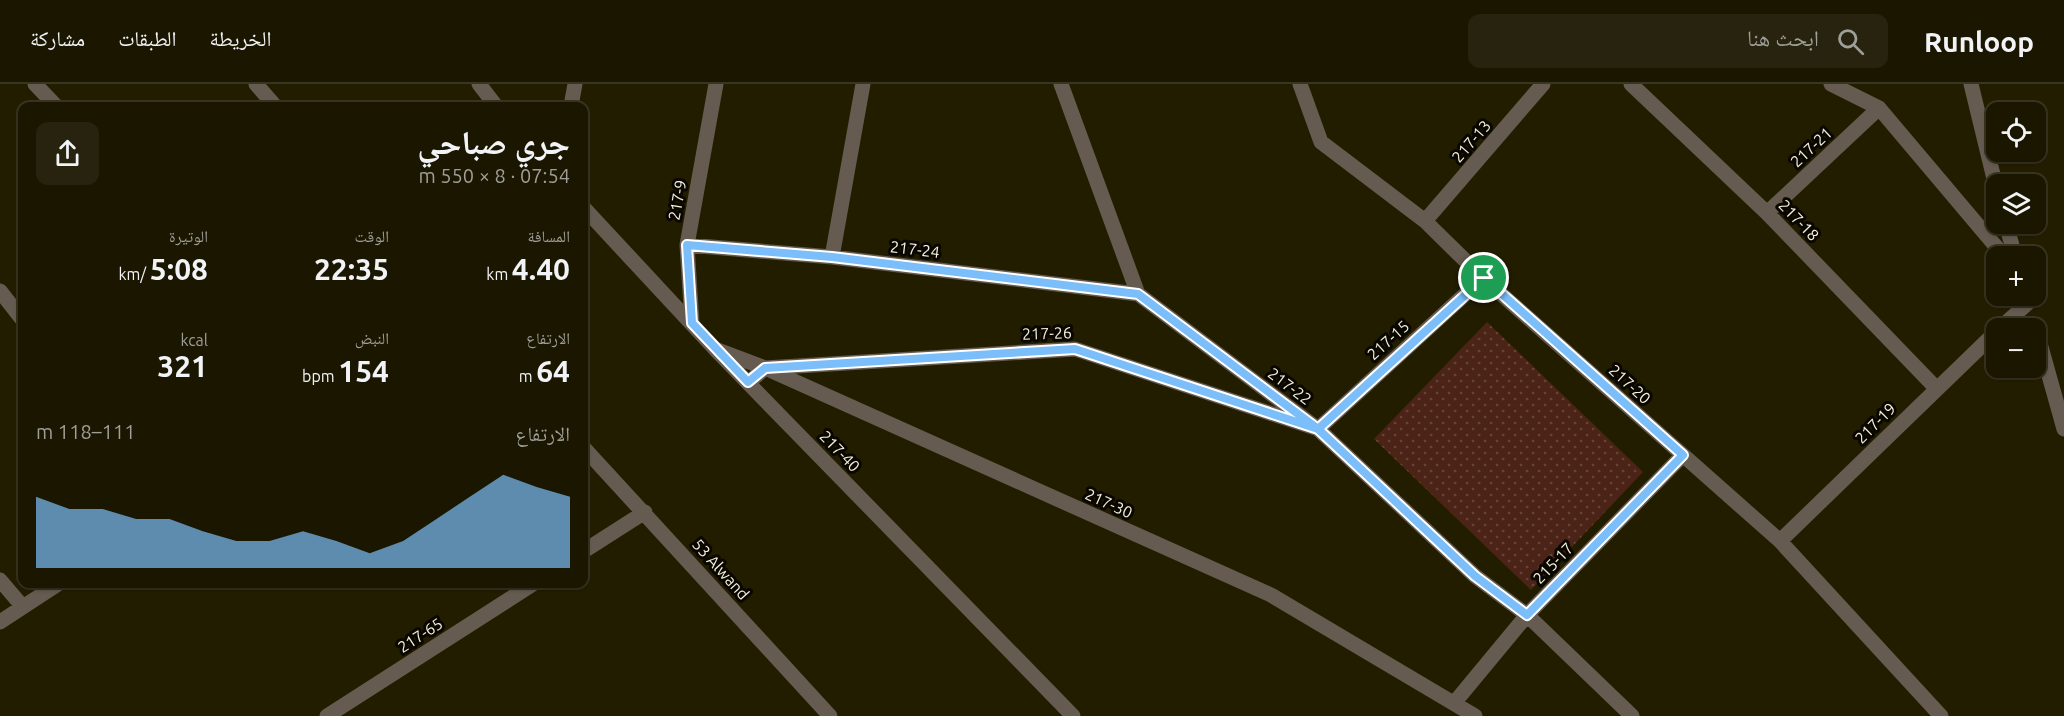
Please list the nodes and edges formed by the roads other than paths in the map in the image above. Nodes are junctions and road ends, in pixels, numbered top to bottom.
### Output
1 (35, 84) edge
2 (256, 84) edge
3 (478, 84) edge
4 (575, 84) edge
5 (716, 84) edge
6 (862, 84) edge
7 (1061, 84) edge
8 (1300, 84) edge
9 (1543, 84) edge
10 (1631, 84) edge
11 (1832, 84) edge
12 (1971, 84) edge
13 (52, 102) edge
14 (272, 102) edge
15 (493, 102) edge
16 (572, 102) edge
17 (1879, 108) junction
18 (1993, 174) edge
19 (588, 212) edge
20 (1767, 213) junction
21 (1425, 221) junction
22 (687, 245) junction
23 (1996, 246) edge
24 (832, 257) junction
25 (1484, 278) junction
26 (0, 291) edge
27 (1138, 294) junction
28 (2020, 306) edge
29 (18, 314) edge
30 (2009, 318) edge
31 (692, 323) junction
32 (1986, 341) edge
33 (715, 349) junction
34 (2046, 367) edge
35 (765, 368) junction
36 (748, 382) junction
37 (1936, 388) junction
38 (1318, 429) junction
39 (2064, 429) edge
40 (588, 452) edge
41 (1683, 455) junction
42 (645, 512) junction
43 (1780, 541) junction
44 (588, 548) edge
45 (0, 580) edge
46 (51, 588) edge
47 (527, 588) edge
48 (23, 607) junction
49 (1527, 615) junction
50 (0, 622) edge
51 (1455, 702) junction
52 (1472, 715) edge
53 (327, 716) edge
54 (830, 716) edge
55 (1073, 716) edge
56 (1632, 716) edge
57 (1941, 716) edge

1 - 13 street
2 - 14 street
3 - 15 street
4 - 16 street
5 - 22 street, 217-9
6 - 24 street
7 - 27 street
8 - 21 street, 217-20
9 - 21 street, 217-13
10 - 20 street, 217-18
11 - 17 street
12 - 18 street
17 - 20 street, 217-21
17 - 23 street
19 - 31 street, 217-40
20 - 37 street, 217-18
21 - 25 street, 217-20
22 - 24 street, 217-24
22 - 31 street, 217-9
24 - 27 street, 217-24
25 - 38 street, 217-15
25 - 41 street, 217-20
26 - 29 street
27 - 38 street, 217-22
28 - 30 street
31 - 33 street, 217-40
32 - 37 street, 217-19
33 - 35 street, 217-30
33 - 36 street, 217-40
34 - 39 street
35 - 36 street
35 - 38 street, 217-26
35 - 51 street, 217-30
36 - 55 street, 217-40
37 - 43 street, 217-19
38 - 49 street, 217-22
40 - 42 street, 53 Alwand
41 - 43 street, 217-20
41 - 49 street, 215-17
42 - 44 street
42 - 54 street, 53 Alwand
43 - 57 street, 217-20
45 - 48 street
46 - 48 street
47 - 53 street, 217-65
48 - 50 street
49 - 51 street, 215-17
49 - 56 street, 217-22
51 - 52 street, 217-30

